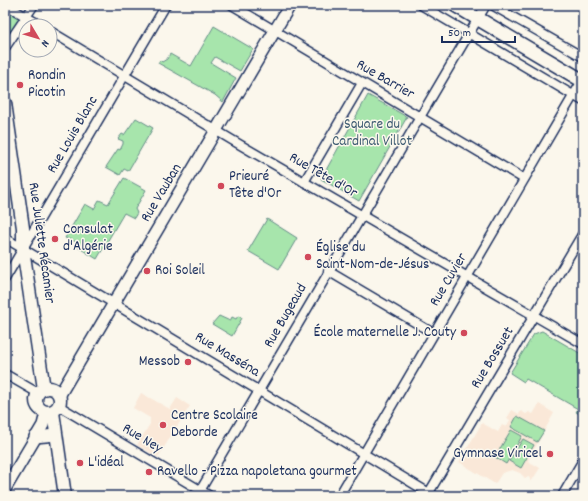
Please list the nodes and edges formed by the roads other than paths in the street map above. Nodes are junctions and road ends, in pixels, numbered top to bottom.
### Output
1 (6, 5) edge
2 (34, 5) edge
3 (166, 5) edge
4 (232, 5) edge
5 (290, 5) edge
6 (421, 5) edge
7 (455, 5) edge
8 (486, 5) edge
9 (492, 5) edge
10 (26, 17) junction
11 (478, 18) junction
12 (275, 31) junction
13 (469, 33) junction
14 (58, 36) edge
15 (5, 48) edge
16 (583, 57) edge
17 (124, 75) junction
18 (583, 80) edge
19 (362, 83) junction
20 (574, 95) junction
21 (583, 101) edge
22 (5, 103) edge
23 (420, 117) junction
24 (217, 131) junction
25 (524, 179) junction
26 (304, 182) junction
27 (362, 215) junction
28 (583, 233) edge
29 (5, 238) edge
30 (23, 248) junction
31 (328, 271) junction
32 (467, 277) junction
33 (5, 279) edge
34 (114, 305) junction
35 (534, 315) junction
36 (433, 333) junction
37 (583, 344) edge
38 (5, 374) edge
39 (41, 391) junction
40 (258, 391) junction
41 (54, 407) junction
42 (56, 435) junction
43 (36, 438) junction
44 (364, 453) junction
45 (583, 460) edge
46 (5, 489) edge
47 (199, 493) edge
48 (430, 495) edge
49 (65, 496) edge
50 (210, 496) edge
51 (339, 496) edge
52 (562, 496) edge

1 - 10 street
2 - 10 street
3 - 17 street, Rue Louis Blanc
4 - 12 street, Rue Barrier
5 - 12 street, Rue Vauban
6 - 13 street
7 - 11 main road
8 - 11 street, Rue Bugeaud
9 - 16 street
10 - 15 street
11 - 13 street, Rue Bugeaud
11 - 18 main road
12 - 19 street, Rue Barrier
12 - 24 street, Rue Vauban
13 - 20 street
13 - 23 street, Rue Bugeaud
14 - 17 street, Rue Tête d'Or
17 - 24 street, Rue Tête d'Or
17 - 30 street, Rue Louis Blanc
18 - 20 street, Rue Cuvier
19 - 23 street, Rue Barrier
19 - 26 street
20 - 21 street
20 - 25 street, Rue Cuvier
22 - 30 main road, Rue Juliette Récamier
23 - 25 street, Rue Barrier
23 - 27 street, Rue Bugeaud
24 - 26 street, Rue Tête d'Or
24 - 34 street, Rue Vauban
25 - 32 street, Rue Cuvier
26 - 27 street, Rue Tête d'Or
27 - 31 street, Rue Bugeaud
27 - 32 street, Rue Tête d'Or
28 - 35 street, Rue Bossuet
29 - 30 street, Rue Masséna
30 - 33 street, Rue Louis Blanc
30 - 34 street, Rue Masséna
30 - 39 main road, Rue Juliette Récamier
31 - 36 street
31 - 40 street, Rue Bugeaud
32 - 35 street, Rue Tête d'Or
32 - 36 street, Rue Cuvier
34 - 40 street, Rue Masséna
34 - 41 street, Rue Vauban
35 - 37 street, Rue Tête d'Or
35 - 48 street, Rue Bossuet
36 - 44 street, Rue Cuvier
38 - 39 street
39 - 41 main road
39 - 41 main road, Rue Juliette Récamier
40 - 44 street, Rue Masséna
40 - 47 street, Rue Bugeaud
41 - 42 main road
41 - 43 street, Rue Vauban
41 - 47 street, Rue Ney
42 - 43 street
42 - 49 main road
43 - 46 street, Rue Vauban
44 - 48 street, Rue Masséna
44 - 51 street, Rue Cuvier
45 - 52 street
47 - 50 street, Rue Ney

